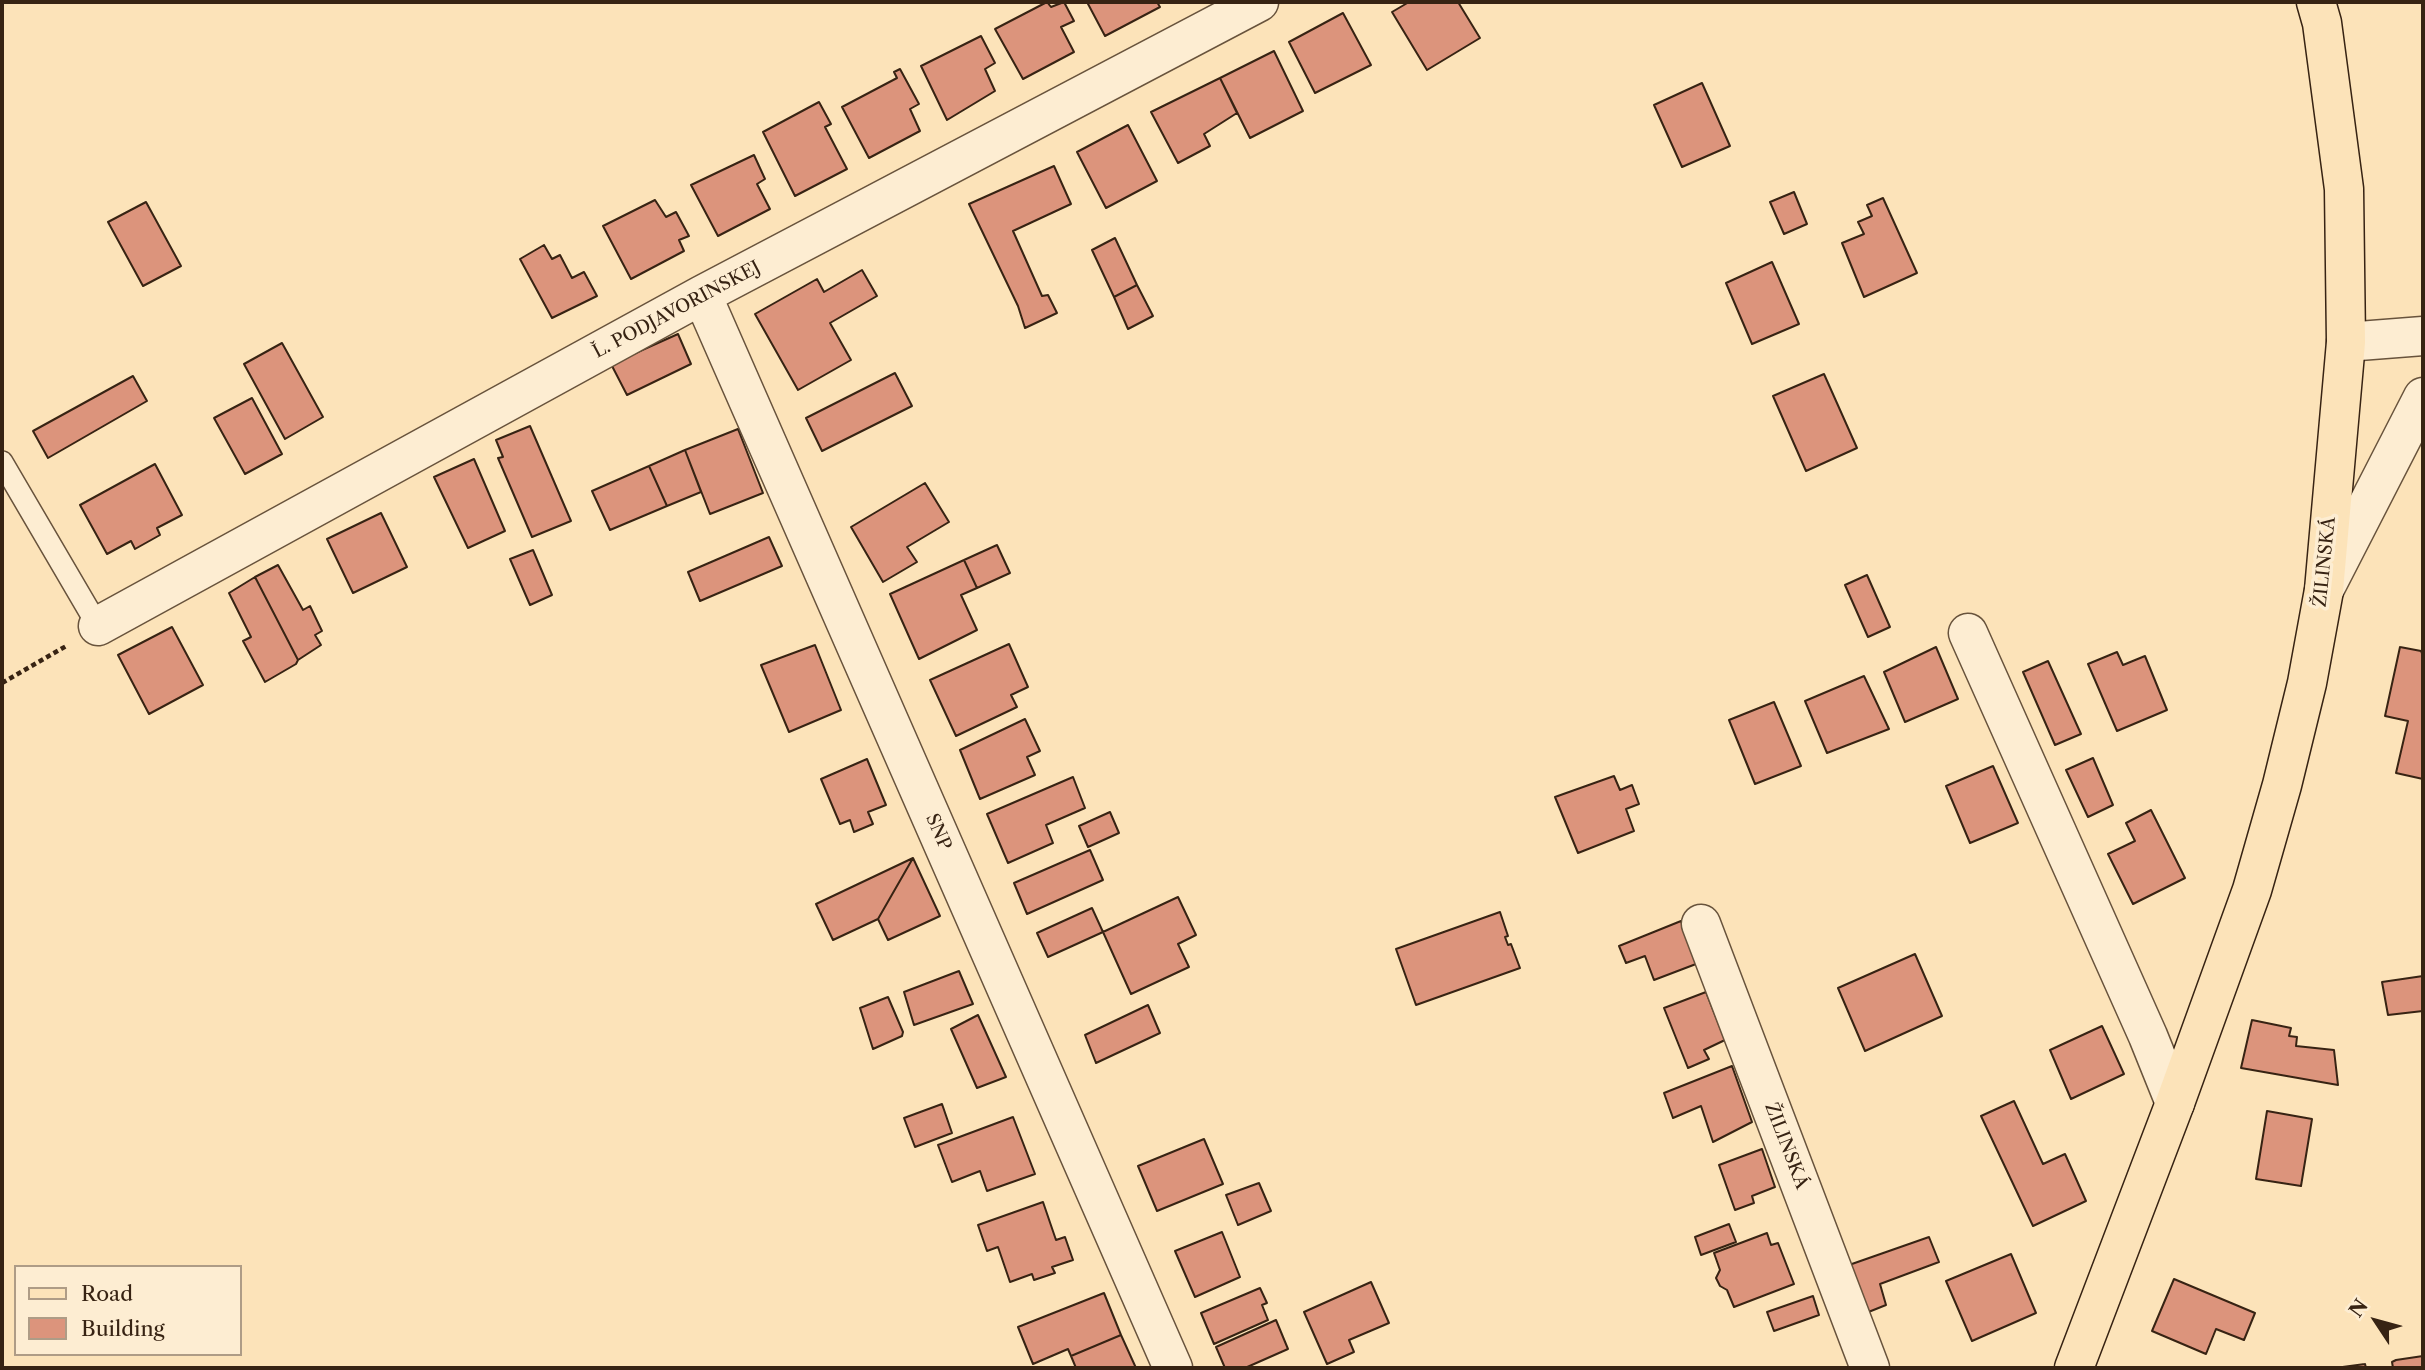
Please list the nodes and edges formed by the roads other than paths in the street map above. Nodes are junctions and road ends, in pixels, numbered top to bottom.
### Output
1 (1259, 2) edge
2 (2316, 2) edge
3 (702, 295) junction
4 (2423, 336) edge
5 (2346, 342) junction
6 (2423, 397) edge
7 (2, 462) edge
8 (2323, 590) junction
9 (98, 626) joint
10 (1968, 633) dead end
11 (1701, 924) dead end
12 (2175, 1103) junction
13 (1173, 1368) edge
14 (1870, 1368) edge
15 (2074, 1368) edge

1 - 3 street, Ľ. PODJAVORINSKEJ
2 - 5 main road, ŽILINSKÁ
3 - 9 street, Ľ. PODJAVORINSKEJ
3 - 13 street, SNP
4 - 5 street
5 - 8 main road, ŽILINSKÁ
6 - 8 street
7 - 9 lane
8 - 12 main road, ŽILINSKÁ
10 - 12 street
11 - 14 street, ŽILINSKÁ
12 - 15 main road, ŽILINSKÁ

